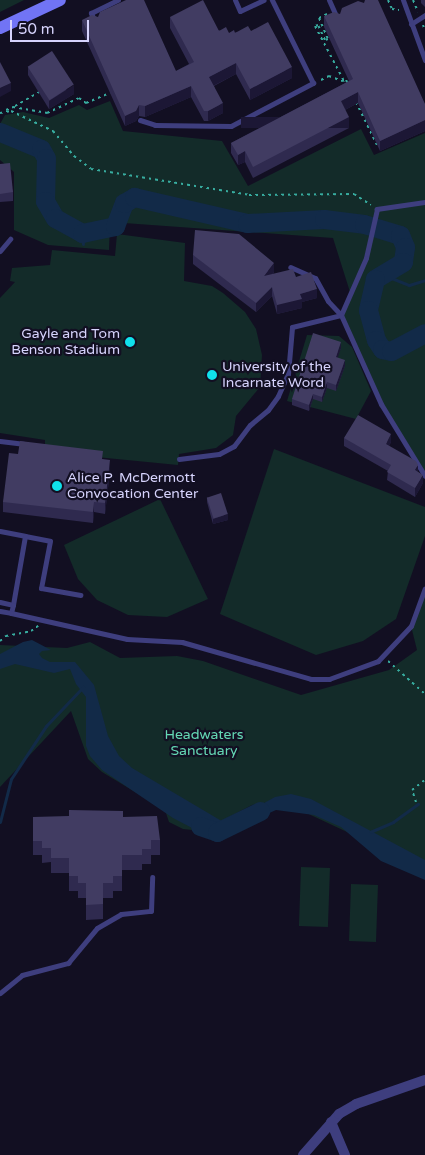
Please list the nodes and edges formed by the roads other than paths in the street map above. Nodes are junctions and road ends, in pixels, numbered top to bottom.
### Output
1 (60, 0) edge
2 (118, 0) edge
3 (236, 0) edge
4 (264, 0) edge
5 (272, 0) edge
6 (329, 0) edge
7 (403, 0) edge
8 (425, 15) edge
9 (338, 20) edge
10 (96, 24) edge
11 (411, 24) junction
12 (0, 28) edge
13 (425, 60) edge
14 (140, 120) dead end
15 (425, 202) edge
16 (10, 239) dead end
17 (0, 251) edge
18 (290, 266) dead end
19 (341, 315) junction
20 (0, 441) edge
21 (37, 445) edge
22 (179, 459) dead end
23 (425, 476) edge
24 (0, 531) edge
25 (25, 536) junction
26 (425, 588) edge
27 (80, 595) dead end
28 (0, 602) edge
29 (13, 605) junction
30 (0, 611) edge
31 (11, 613) junction
32 (152, 876) dead end
33 (0, 993) edge
34 (425, 1080) edge
35 (331, 1122) junction
36 (304, 1155) edge
37 (345, 1155) edge

1 - 12 main road
2 - 10 lane
3 - 4 lane
5 - 14 lane
6 - 9 lane
7 - 11 lane
8 - 11 lane
11 - 13 lane
15 - 19 lane
16 - 17 lane
18 - 19 lane
19 - 22 lane
19 - 23 lane
20 - 21 lane
24 - 25 lane
25 - 27 lane
25 - 29 lane
26 - 31 lane
28 - 29 lane
29 - 31 lane
30 - 31 lane
32 - 33 lane
34 - 35 street
35 - 36 street
35 - 37 street

